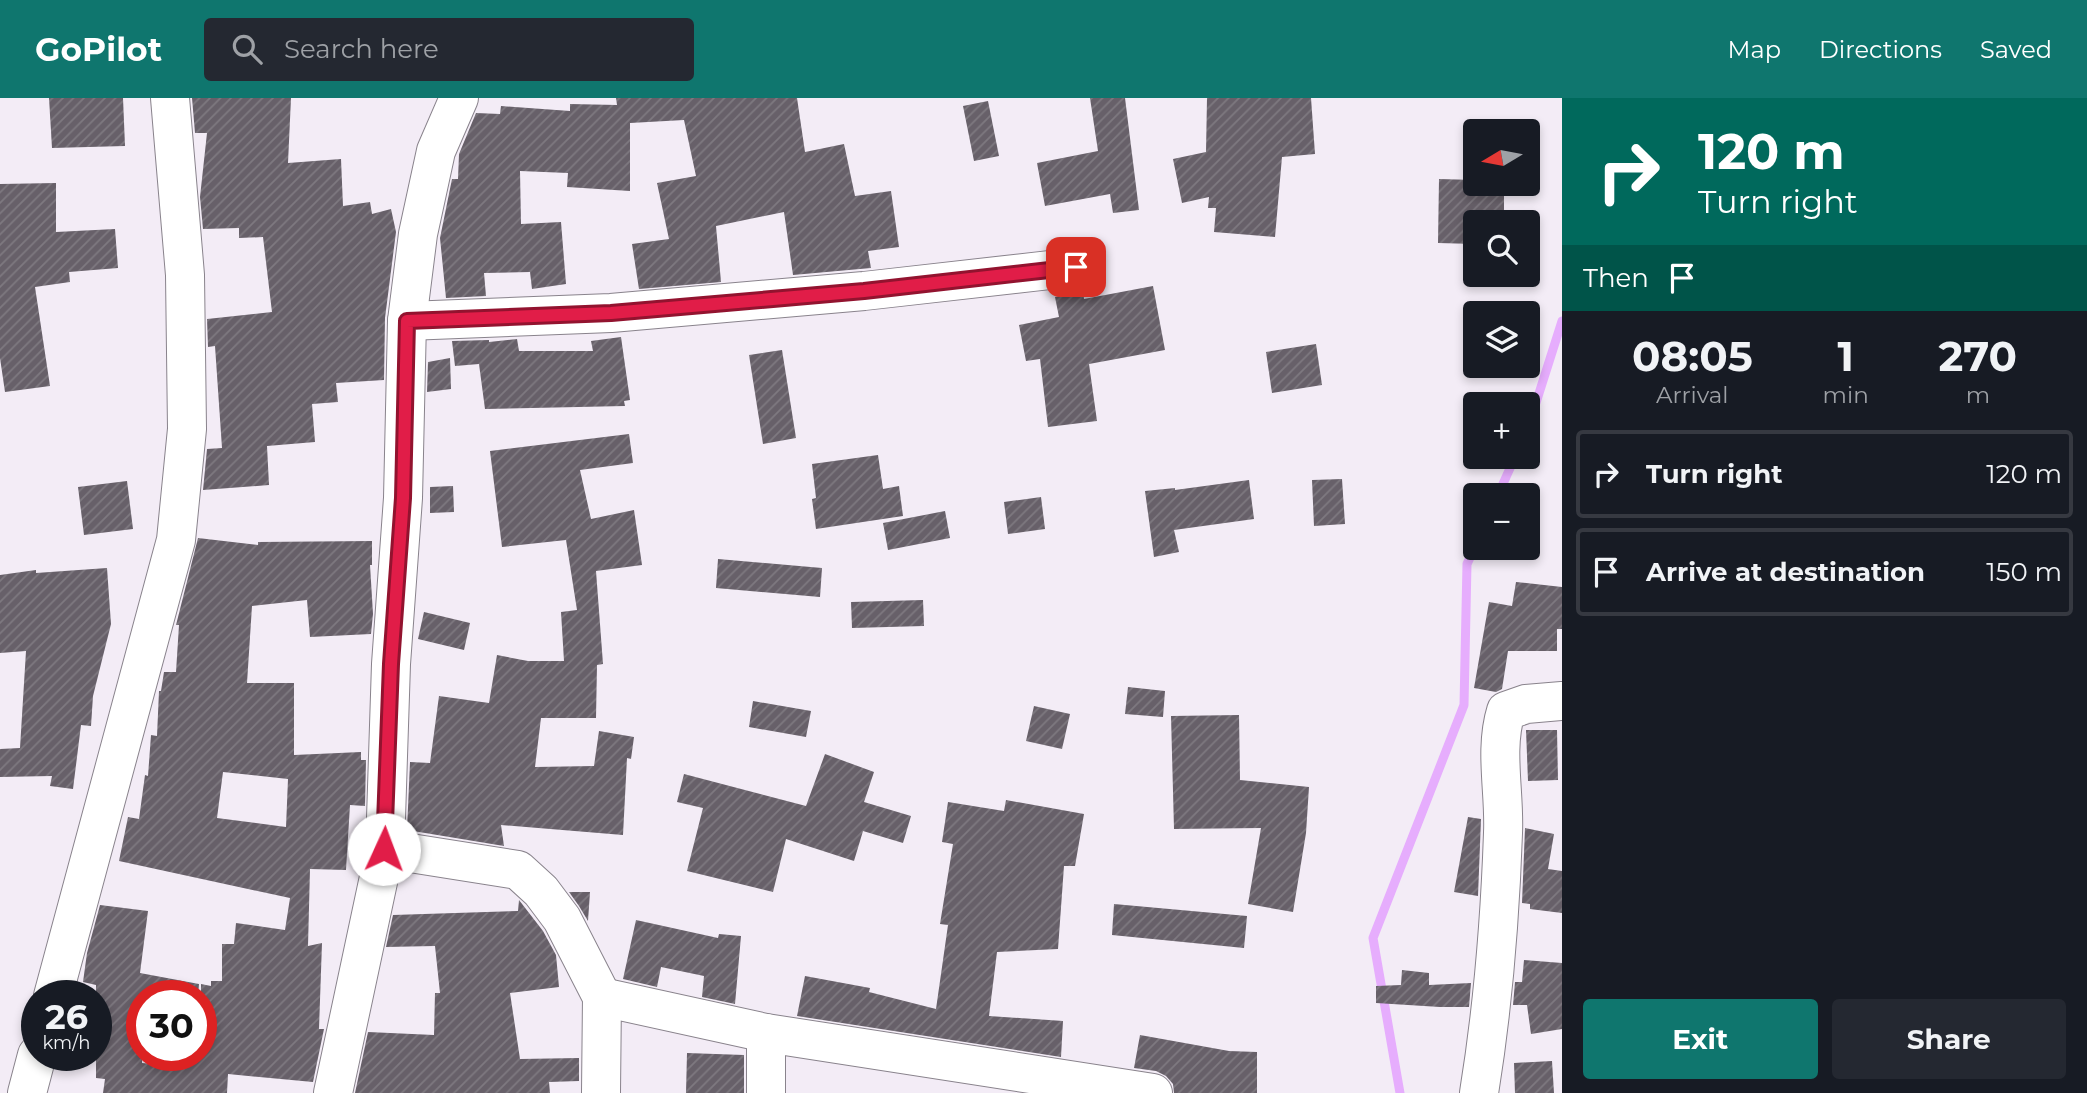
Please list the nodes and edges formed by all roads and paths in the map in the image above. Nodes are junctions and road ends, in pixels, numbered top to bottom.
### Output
1 (170, 98) edge
2 (459, 98) edge
3 (1076, 267) dead end
4 (407, 321) junction
5 (1562, 701) edge
6 (384, 849) junction
7 (57, 980) edge
8 (602, 997) junction
9 (766, 1033) junction
10 (33, 1071) edge
11 (27, 1093) edge
12 (333, 1093) edge
13 (601, 1093) edge
14 (766, 1093) edge
15 (1153, 1093) edge
16 (1479, 1093) edge

1 - 7 street
2 - 4 street
3 - 4 street
4 - 6 street
5 - 16 street
6 - 8 street
6 - 12 street
8 - 9 street
8 - 13 street
9 - 14 street
9 - 15 street
10 - 11 street

